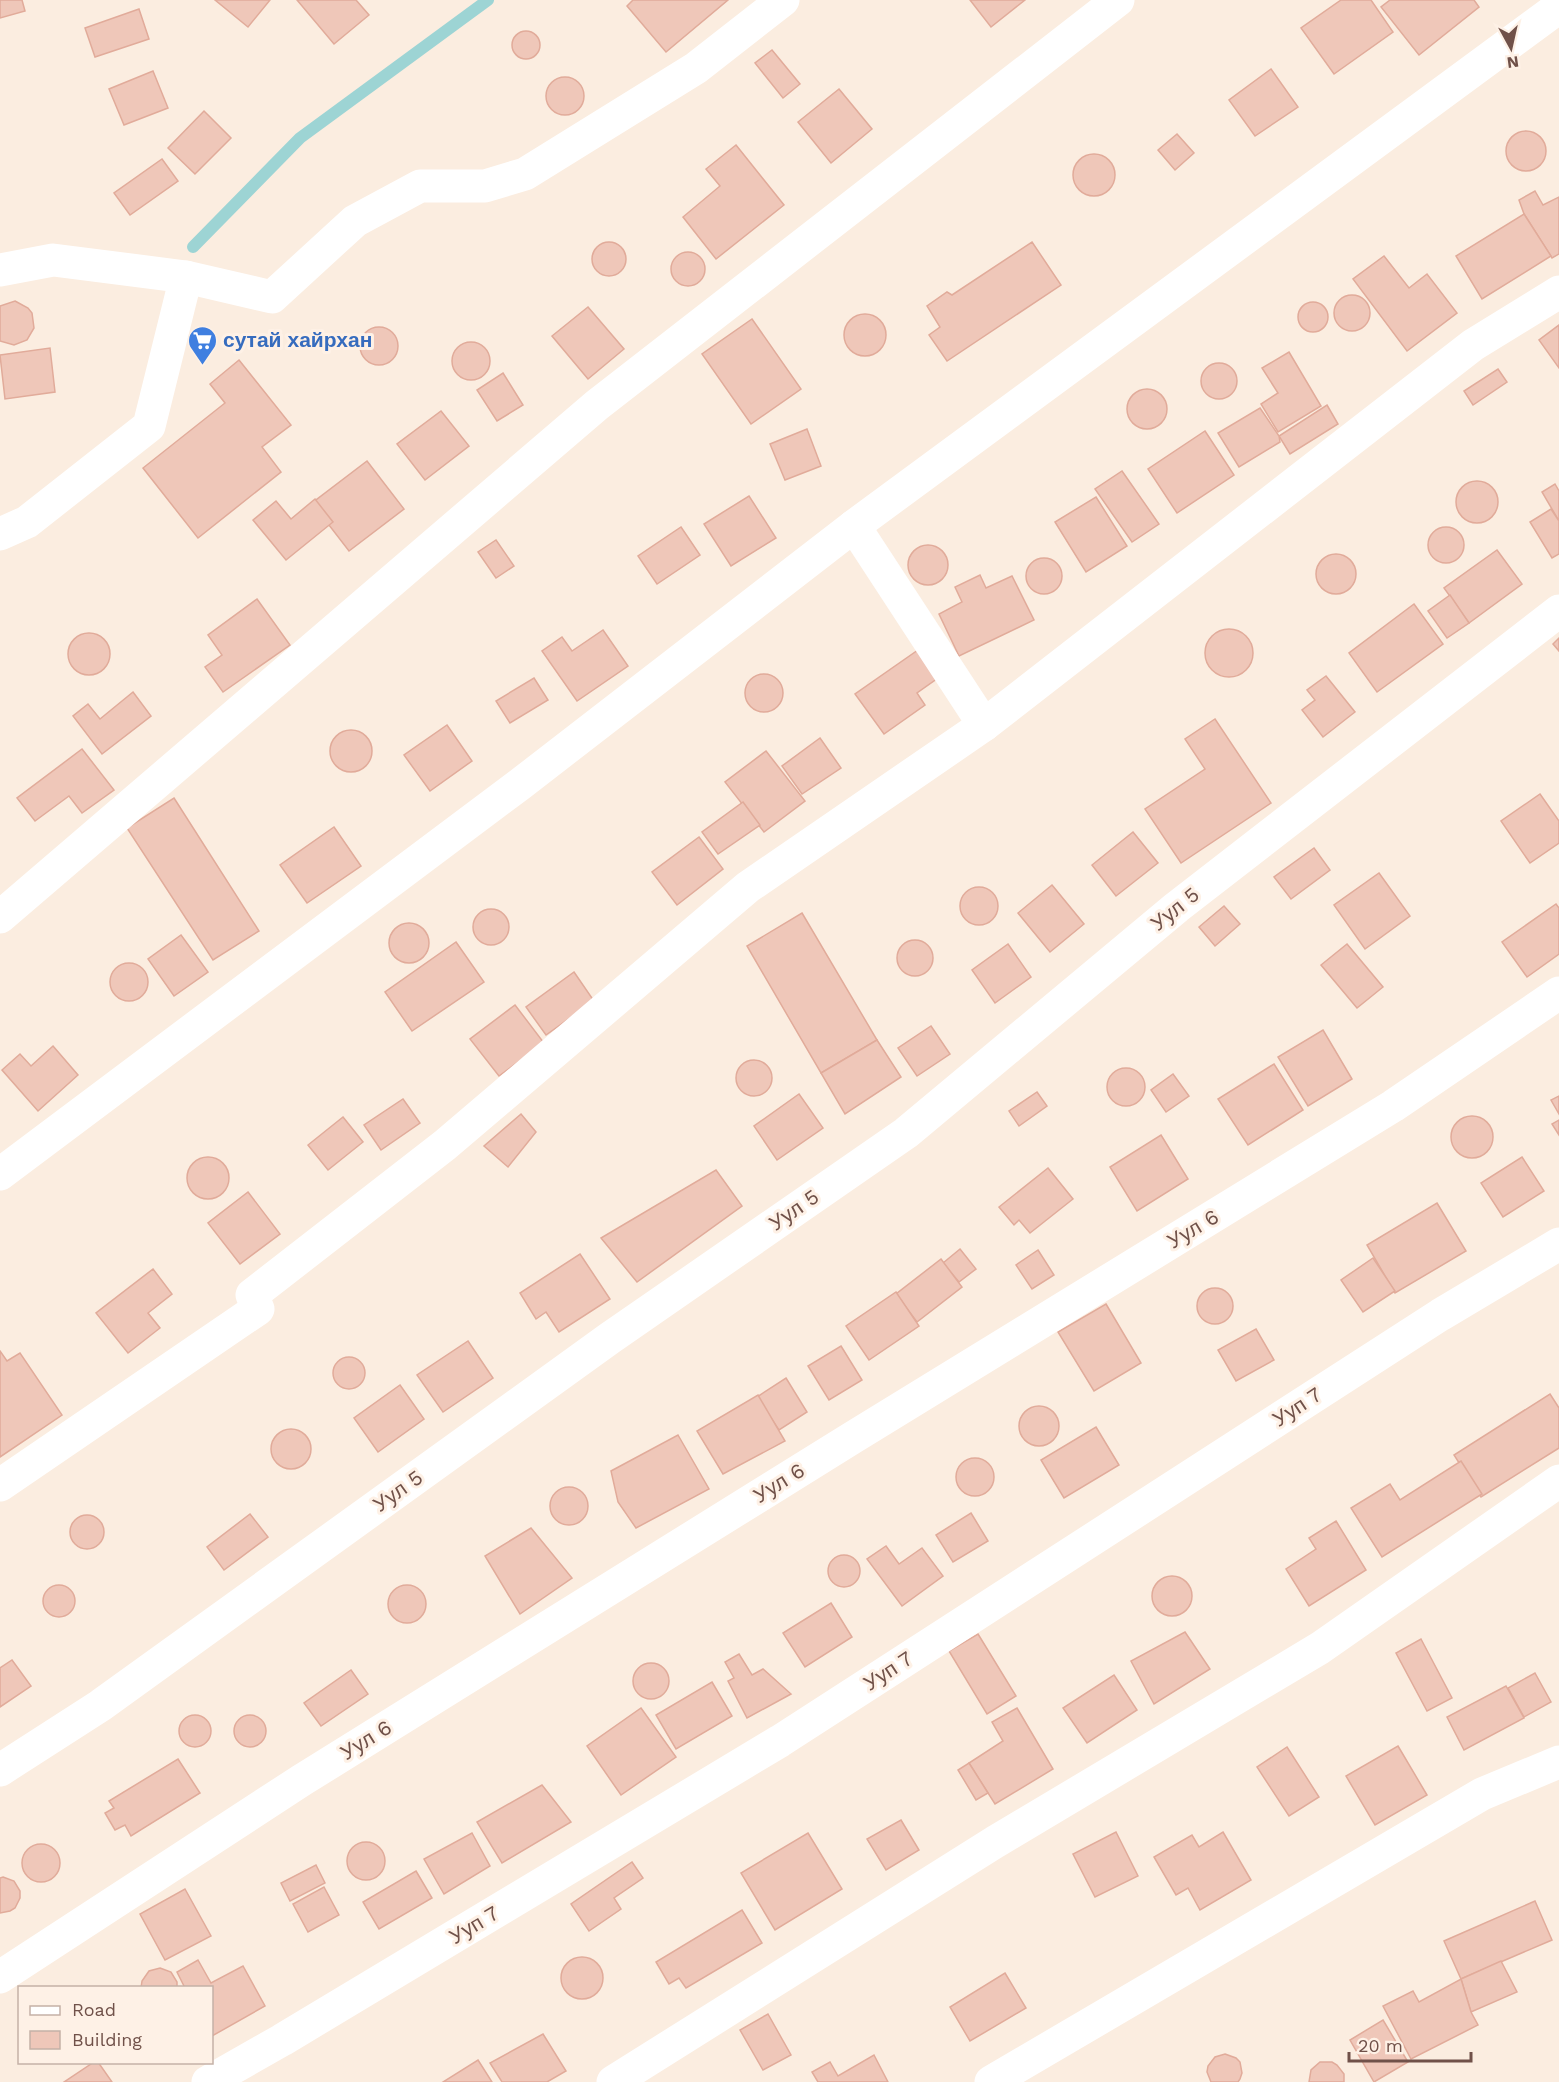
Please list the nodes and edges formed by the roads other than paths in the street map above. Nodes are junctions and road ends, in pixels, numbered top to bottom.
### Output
1 (783, 0) edge
2 (1118, 0) edge
3 (1559, 7) edge
4 (0, 270) edge
5 (186, 277) junction
6 (1559, 292) edge
7 (854, 526) junction
8 (0, 534) edge
9 (1559, 611) edge
10 (984, 725) junction
11 (0, 917) edge
12 (1559, 993) edge
13 (0, 1174) edge
14 (1559, 1244) edge
15 (1559, 1481) edge
16 (0, 1485) edge
17 (1559, 1762) edge
18 (0, 1770) edge
19 (0, 1977) edge
20 (208, 2082) edge
21 (613, 2082) edge
22 (991, 2082) edge

1 - 5 street
2 - 11 street
3 - 7 street
4 - 5 street
5 - 8 street
6 - 10 street
7 - 10 street
7 - 13 street
9 - 18 street, Уул 5
10 - 16 street
12 - 19 street, Уул 6
14 - 20 street, Ууп 7
15 - 21 street
17 - 22 street

